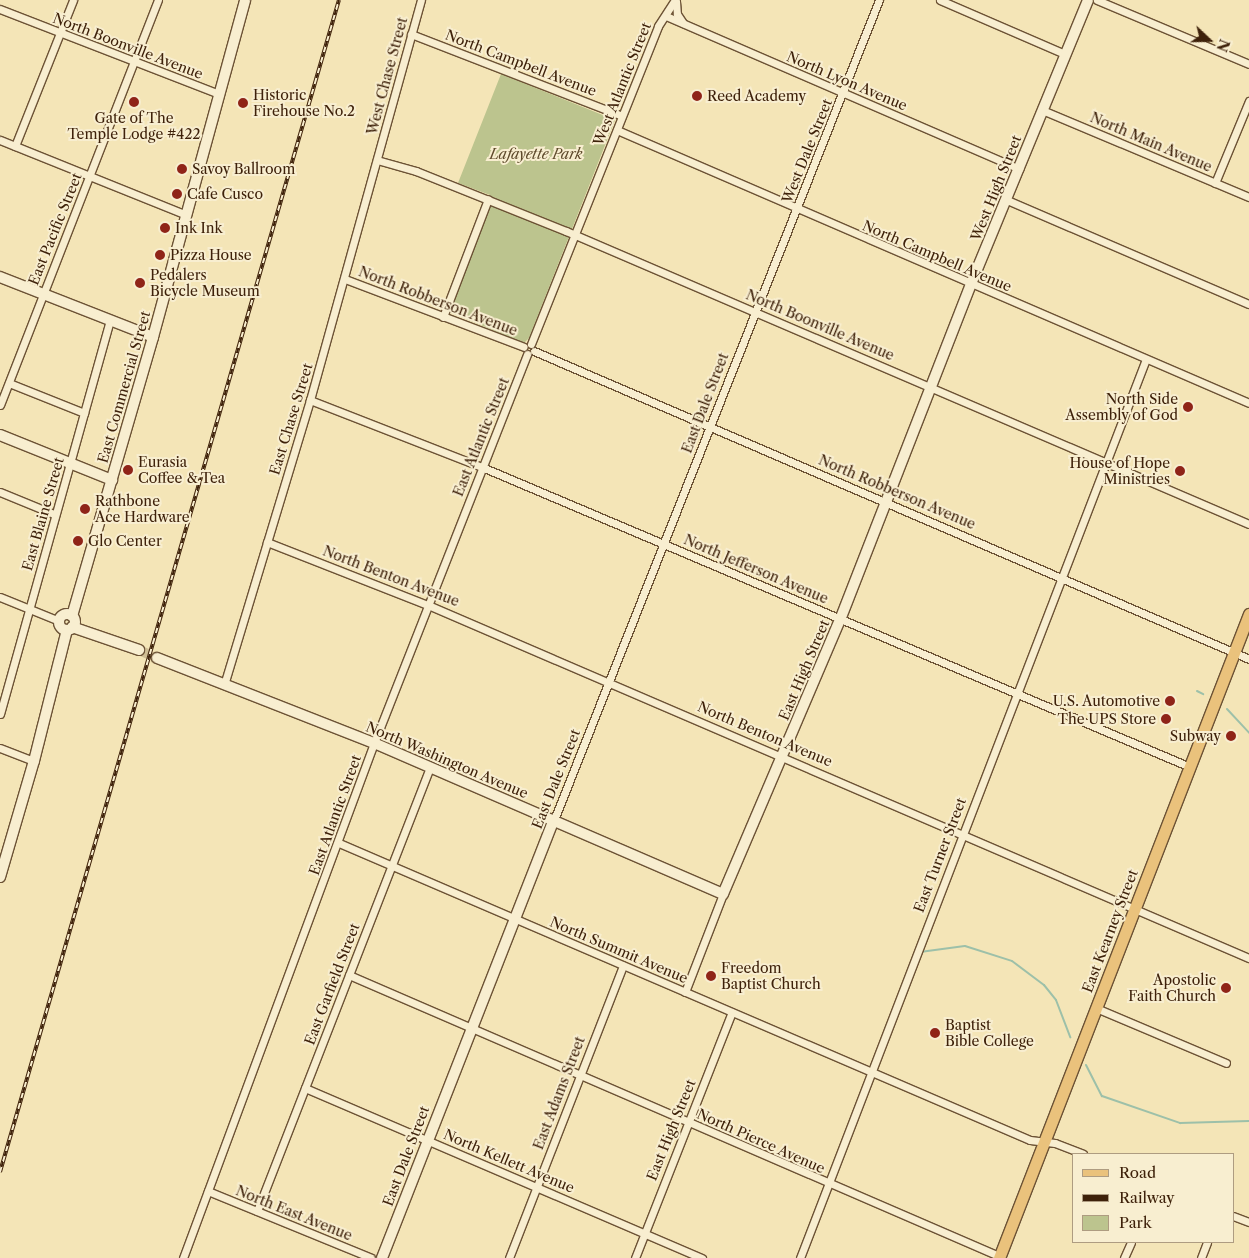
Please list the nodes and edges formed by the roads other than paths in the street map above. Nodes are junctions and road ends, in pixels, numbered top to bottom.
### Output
1 (73, 0) edge
2 (158, 0) edge
3 (245, 0) edge
4 (421, 0) edge
5 (879, 0) edge
6 (940, 0) edge
7 (1088, 0) edge
8 (1097, 0) edge
9 (673, 1) edge
10 (0, 9) edge
11 (666, 16) junction
12 (683, 24) junction
13 (61, 33) junction
14 (411, 34) junction
15 (1065, 54) junction
16 (134, 62) junction
17 (1249, 64) edge
18 (844, 93) junction
19 (220, 94) junction
20 (1249, 100) edge
21 (1042, 110) junction
22 (622, 116) junction
23 (617, 130) junction
24 (0, 140) edge
25 (15, 146) junction
26 (377, 160) junction
27 (1019, 169) junction
28 (89, 176) junction
29 (1215, 183) junction
30 (1249, 197) edge
31 (488, 199) junction
32 (1007, 200) junction
33 (797, 210) junction
34 (187, 215) junction
35 (574, 235) junction
36 (0, 277) edge
37 (344, 279) junction
38 (971, 284) junction
39 (43, 294) junction
40 (1249, 304) edge
41 (756, 311) junction
42 (443, 317) junction
43 (110, 321) junction
44 (153, 337) junction
45 (529, 349) junction
46 (1146, 359) junction
47 (9, 383) junction
48 (933, 387) junction
49 (310, 400) junction
50 (1249, 403) edge
51 (0, 405) edge
52 (84, 413) junction
53 (710, 426) junction
54 (0, 436) edge
55 (1107, 462) junction
56 (70, 464) junction
57 (482, 467) junction
58 (112, 480) junction
59 (0, 492) edge
60 (888, 502) junction
61 (54, 514) junction
62 (1249, 524) edge
63 (267, 542) junction
64 (664, 545) junction
65 (1061, 577) junction
66 (0, 597) edge
67 (428, 604) junction
68 (30, 608) junction
69 (1249, 614) edge
70 (840, 620) junction
71 (66, 623) junction
72 (139, 650) tunnel mouth
73 (1234, 653) junction
74 (157, 658) tunnel mouth
75 (1249, 659) edge
76 (609, 682) junction
77 (224, 685) junction
78 (1015, 695) junction
79 (0, 714) edge
80 (374, 743) junction
81 (0, 748) edge
82 (782, 756) junction
83 (34, 761) junction
84 (430, 767) junction
85 (1190, 767) junction
86 (554, 820) junction
87 (962, 833) junction
88 (339, 843) junction
89 (392, 864) junction
90 (0, 877) edge
91 (722, 894) junction
92 (1135, 909) junction
93 (514, 918) junction
94 (1249, 958) edge
95 (623, 965) junction
96 (349, 976) junction
97 (685, 992) junction
98 (1096, 1008) junction
99 (732, 1012) junction
100 (470, 1028) junction
101 (1226, 1063) dead end
102 (871, 1071) junction
103 (579, 1075) junction
104 (305, 1088) junction
105 (689, 1123) junction
106 (427, 1140) junction
107 (1043, 1142) junction
108 (1082, 1153) edge
109 (829, 1184) junction
110 (536, 1186) junction
111 (208, 1191) junction
112 (256, 1211) junction
113 (1234, 1216) edge
114 (1249, 1222) edge
115 (645, 1234) junction
116 (1131, 1243) edge
117 (1207, 1243) edge
118 (999, 1257) edge
119 (183, 1258) edge
120 (370, 1258) edge
121 (382, 1258) edge
122 (509, 1258) edge
123 (635, 1258) edge
124 (702, 1258) edge
125 (800, 1258) edge
126 (1124, 1258) edge
127 (1201, 1258) edge

1 - 13 street
2 - 16 street, East Pacific Street
3 - 19 street, East Commercial Street
4 - 14 street, West Chase Street
5 - 18 street, West Dale Street
6 - 15 street
7 - 15 street, West High Street
8 - 17 street
9 - 11 street, West Atlantic Street
9 - 12 street
10 - 13 street, North Boonville Avenue
11 - 12 street, North Lyon Avenue
11 - 22 street, West Atlantic Street
12 - 18 street, North Lyon Avenue
13 - 16 street, North Boonville Avenue
13 - 25 street
14 - 22 street, North Campbell Avenue
14 - 26 street, West Chase Street
15 - 21 street, West High Street
16 - 19 street, North Boonville Avenue
16 - 28 street, East Pacific Street
18 - 27 street, North Lyon Avenue
18 - 33 street, West Dale Street
19 - 34 street, East Commercial Street
20 - 29 street
21 - 27 street, West High Street
21 - 29 street, North Main Avenue
22 - 23 street, West Atlantic Street
23 - 33 street, North Campbell Avenue
23 - 35 street, West Atlantic Street
24 - 25 street
25 - 28 street
26 - 31 street, North Boonville Avenue
26 - 37 street, East Chase Street
27 - 32 street, West High Street
28 - 34 street
28 - 39 street, East Pacific Street
29 - 30 street, North Main Avenue
31 - 35 street, North Boonville Avenue
31 - 42 street
32 - 38 street, West High Street
32 - 40 street
33 - 38 street, North Campbell Avenue
33 - 41 street, West Dale Street
34 - 44 street, East Commercial Street
35 - 41 street, North Boonville Avenue
35 - 45 street, East Atlantic Street
36 - 39 street
37 - 42 street, North Robberson Avenue
37 - 49 street, East Chase Street
38 - 46 street, North Campbell Avenue
38 - 48 street, West High Street
39 - 43 street
39 - 47 street, East Pacific Street
41 - 48 street, North Boonville Avenue
41 - 53 street, East Dale Street
42 - 45 street, North Robberson Avenue
43 - 44 street
43 - 52 street, East Blaine Street
44 - 58 street, East Commercial Street
45 - 53 street, North Robberson Avenue
45 - 57 street, East Atlantic Street
46 - 50 street, North Campbell Avenue
46 - 55 street, East Turner Street
47 - 51 street, East Pacific Street
47 - 52 street
48 - 55 street, North Boonville Avenue
48 - 60 street, East High Street
49 - 57 street, North Jefferson Avenue
49 - 63 street, East Chase Street
52 - 56 street, East Blaine Street
53 - 60 street, North Robberson Avenue
53 - 64 street, East Dale Street
54 - 56 street
55 - 62 street, North Boonville Avenue
55 - 65 street, East Turner Street
56 - 58 street
56 - 61 street, East Blaine Street
57 - 64 street, North Jefferson Avenue
57 - 67 street, East Atlantic Street
58 - 71 street, East Commercial Street
59 - 61 street
60 - 65 street, North Robberson Avenue
60 - 70 street, East High Street
61 - 68 street, East Blaine Street
63 - 67 street, North Benton Avenue
63 - 77 street, East Chase Street
64 - 70 street, North Jefferson Avenue
64 - 76 street, East Dale Street
65 - 73 street, North Robberson Avenue
65 - 78 street, East Turner Street
66 - 68 street
67 - 76 street, North Benton Avenue
67 - 80 street, East Atlantic Street
68 - 71 street
68 - 79 street, East Blaine Street
69 - 73 main road, East Kearney Street
70 - 78 street, North Jefferson Avenue
70 - 82 street, East High Street
71 - 72 street
71 - 83 street, East Commercial Street
73 - 75 street, North Robberson Avenue
73 - 85 main road, East Kearney Street
74 - 77 street, North Washington Avenue
76 - 82 street, North Benton Avenue
76 - 86 street, East Dale Street
77 - 80 street, North Washington Avenue
78 - 85 street, North Jefferson Avenue
78 - 87 street, East Turner Street
80 - 84 street, North Washington Avenue
80 - 88 street, East Atlantic Street
81 - 83 street
82 - 87 street, North Benton Avenue
82 - 91 street, East High Street
83 - 90 street, East Commercial Street
84 - 86 street, North Washington Avenue
84 - 89 street, East Garfield Street
85 - 92 main road, East Kearney Street
86 - 91 street, North Washington Avenue
86 - 93 street, East Dale Street
87 - 92 street, North Benton Avenue
87 - 102 street, East Turner Street
88 - 89 street, North Summit Avenue
88 - 111 street, East Atlantic Street
89 - 93 street, North Summit Avenue
89 - 96 street, East Garfield Street
91 - 97 street, East High Street
92 - 94 street, North Benton Avenue
92 - 98 main road, East Kearney Street
93 - 95 street, North Summit Avenue
93 - 100 street, East Dale Street
95 - 97 street, North Summit Avenue
95 - 103 street, East Adams Street
96 - 100 street, North Pierce Avenue
96 - 104 street, East Garfield Street
97 - 99 street, North Summit Avenue
98 - 101 street
98 - 107 main road, East Kearney Street
99 - 102 street, North Summit Avenue
99 - 105 street, East High Street
100 - 103 street, North Pierce Avenue
100 - 106 street, East Dale Street
102 - 107 street, North Summit Avenue
102 - 109 street, East Turner Street
103 - 105 street, North Pierce Avenue
103 - 110 street, East Adams Street
104 - 106 street, North Kellett Avenue
104 - 112 street, East Garfield Street
105 - 109 street, North Pierce Avenue
105 - 115 street, East High Street
106 - 110 street, North Kellett Avenue
106 - 121 street, East Dale Street
107 - 108 street, North Summit Avenue
107 - 118 main road, East Kearney Street
109 - 118 street, North Pierce Avenue
109 - 125 street, East Turner Street
110 - 115 street, North Kellett Avenue
110 - 122 street, East Adams Street
111 - 112 street, North East Avenue
111 - 119 street, East Atlantic Street
112 - 120 street, North East Avenue
113 - 114 street
115 - 123 street, East High Street
115 - 124 street, North Kellett Avenue
116 - 126 street
117 - 127 street

